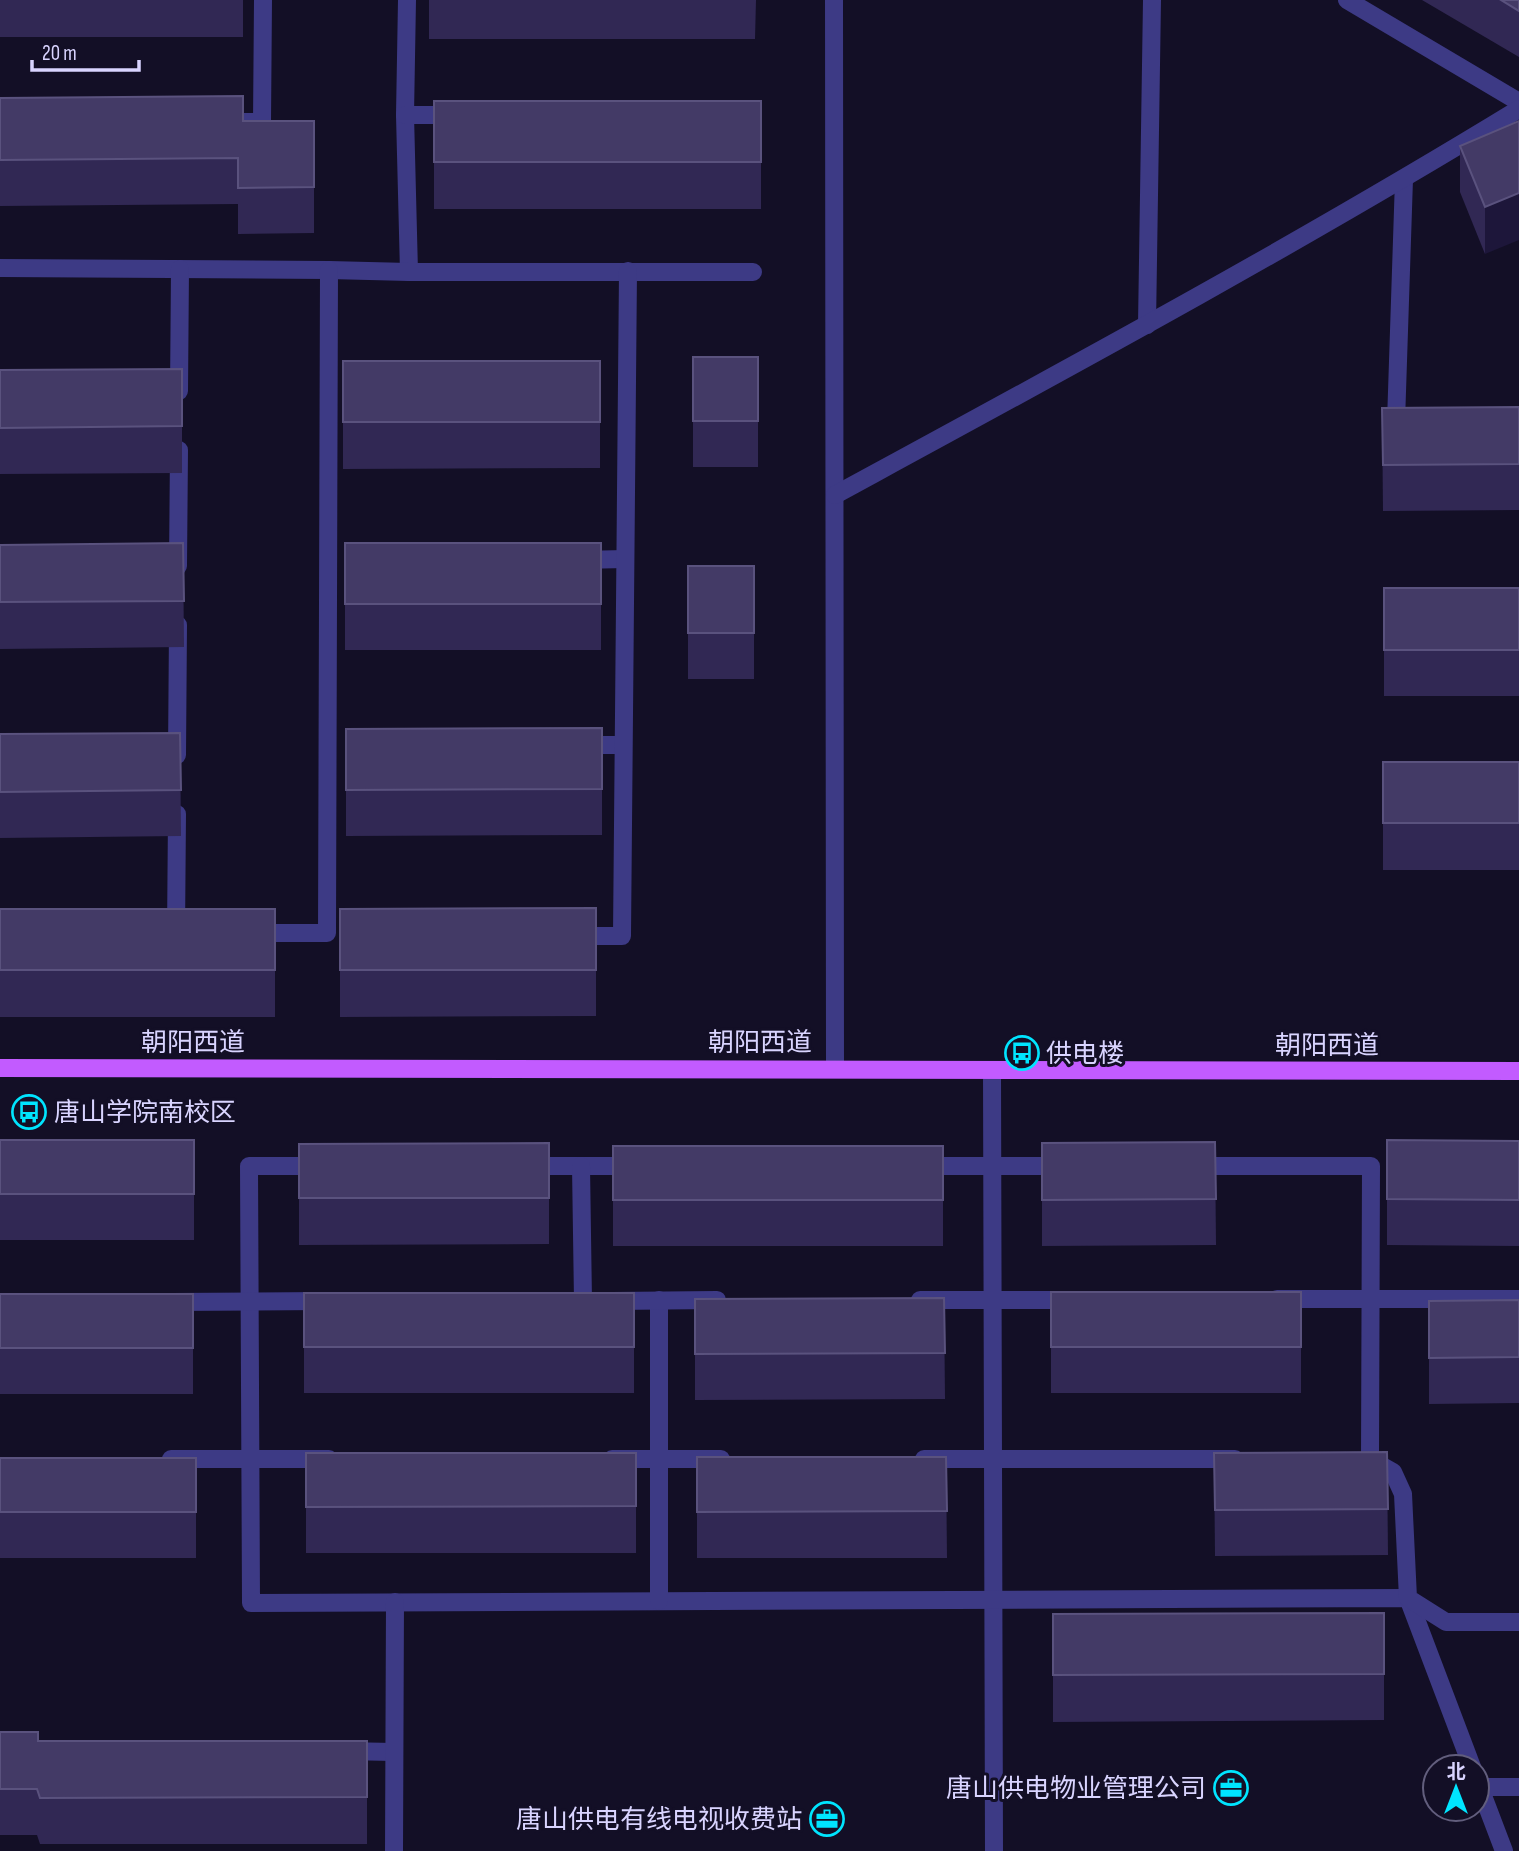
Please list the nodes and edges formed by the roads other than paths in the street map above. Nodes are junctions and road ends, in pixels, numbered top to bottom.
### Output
1 (263, 0) edge
2 (407, 0) edge
3 (834, 0) edge
4 (1152, 0) edge
5 (1347, 0) edge
6 (1519, 102) edge
7 (1519, 109) edge
8 (405, 116) junction
9 (474, 116) edge
10 (220, 121) edge
11 (1404, 180) junction
12 (0, 268) edge
13 (180, 269) junction
14 (329, 270) junction
15 (628, 271) junction
16 (409, 272) junction
17 (752, 272) dead end
18 (1147, 325) junction
19 (179, 409) edge
20 (1424, 422) edge
21 (179, 436) edge
22 (835, 495) junction
23 (625, 559) junction
24 (557, 560) edge
25 (556, 745) edge
26 (623, 745) junction
27 (177, 767) edge
28 (177, 795) edge
29 (176, 933) edge
30 (231, 933) edge
31 (555, 935) edge
32 (0, 1068) edge
33 (835, 1069) junction
34 (992, 1070) junction
35 (1519, 1071) edge
36 (346, 1166) edge
37 (512, 1166) edge
38 (581, 1166) junction
39 (650, 1166) edge
40 (910, 1166) edge
41 (993, 1166) junction
42 (1087, 1166) edge
43 (1182, 1166) edge
44 (1259, 1299) edge
45 (1371, 1299) junction
46 (1519, 1299) edge
47 (659, 1300) junction
48 (729, 1300) edge
49 (896, 1300) edge
50 (993, 1300) junction
51 (1091, 1300) edge
52 (347, 1301) edge
53 (153, 1302) edge
54 (250, 1302) junction
55 (153, 1459) edge
56 (250, 1459) junction
57 (345, 1459) edge
58 (591, 1459) edge
59 (659, 1459) junction
60 (743, 1459) edge
61 (910, 1459) edge
62 (993, 1459) junction
63 (1258, 1459) edge
64 (1408, 1598) junction
65 (994, 1600) junction
66 (659, 1601) junction
67 (395, 1602) junction
68 (1519, 1622) edge
69 (326, 1751) edge
70 (394, 1752) junction
71 (1467, 1753) edge
72 (1491, 1785) edge
73 (1519, 1787) edge
74 (1491, 1818) edge
75 (394, 1851) edge
76 (994, 1851) edge
77 (1504, 1851) edge

1 - 10 street
2 - 8 street
3 - 22 street
4 - 18 street
5 - 6 street
7 - 11 street
8 - 9 street
8 - 16 street
11 - 18 street
11 - 20 street
12 - 13 street
13 - 14 street
13 - 19 street
14 - 16 street
14 - 30 street
15 - 16 street
15 - 17 street
15 - 23 street
18 - 22 street
21 - 27 street
22 - 33 street
23 - 24 street
23 - 26 street
25 - 26 street
26 - 31 street
28 - 29 street
32 - 33 main road, 朝阳西道
33 - 34 main road, 朝阳西道
34 - 35 main road, 朝阳西道
34 - 41 street
36 - 54 street
37 - 38 street
38 - 39 street
38 - 47 street
40 - 41 street
41 - 42 street
41 - 50 street
43 - 45 street
44 - 45 street
45 - 46 street
45 - 64 street
47 - 48 street
47 - 59 street
49 - 50 street
50 - 51 street
50 - 62 street
52 - 54 street
53 - 54 street
54 - 56 street
55 - 56 street
56 - 57 street
56 - 67 street
58 - 59 street
59 - 60 street
59 - 66 street
61 - 62 street
62 - 63 street
62 - 65 street
64 - 65 street
64 - 68 street
64 - 71 street
65 - 66 street
65 - 76 street
66 - 67 street
67 - 70 street
69 - 70 street
70 - 75 street
72 - 73 street
74 - 77 street

